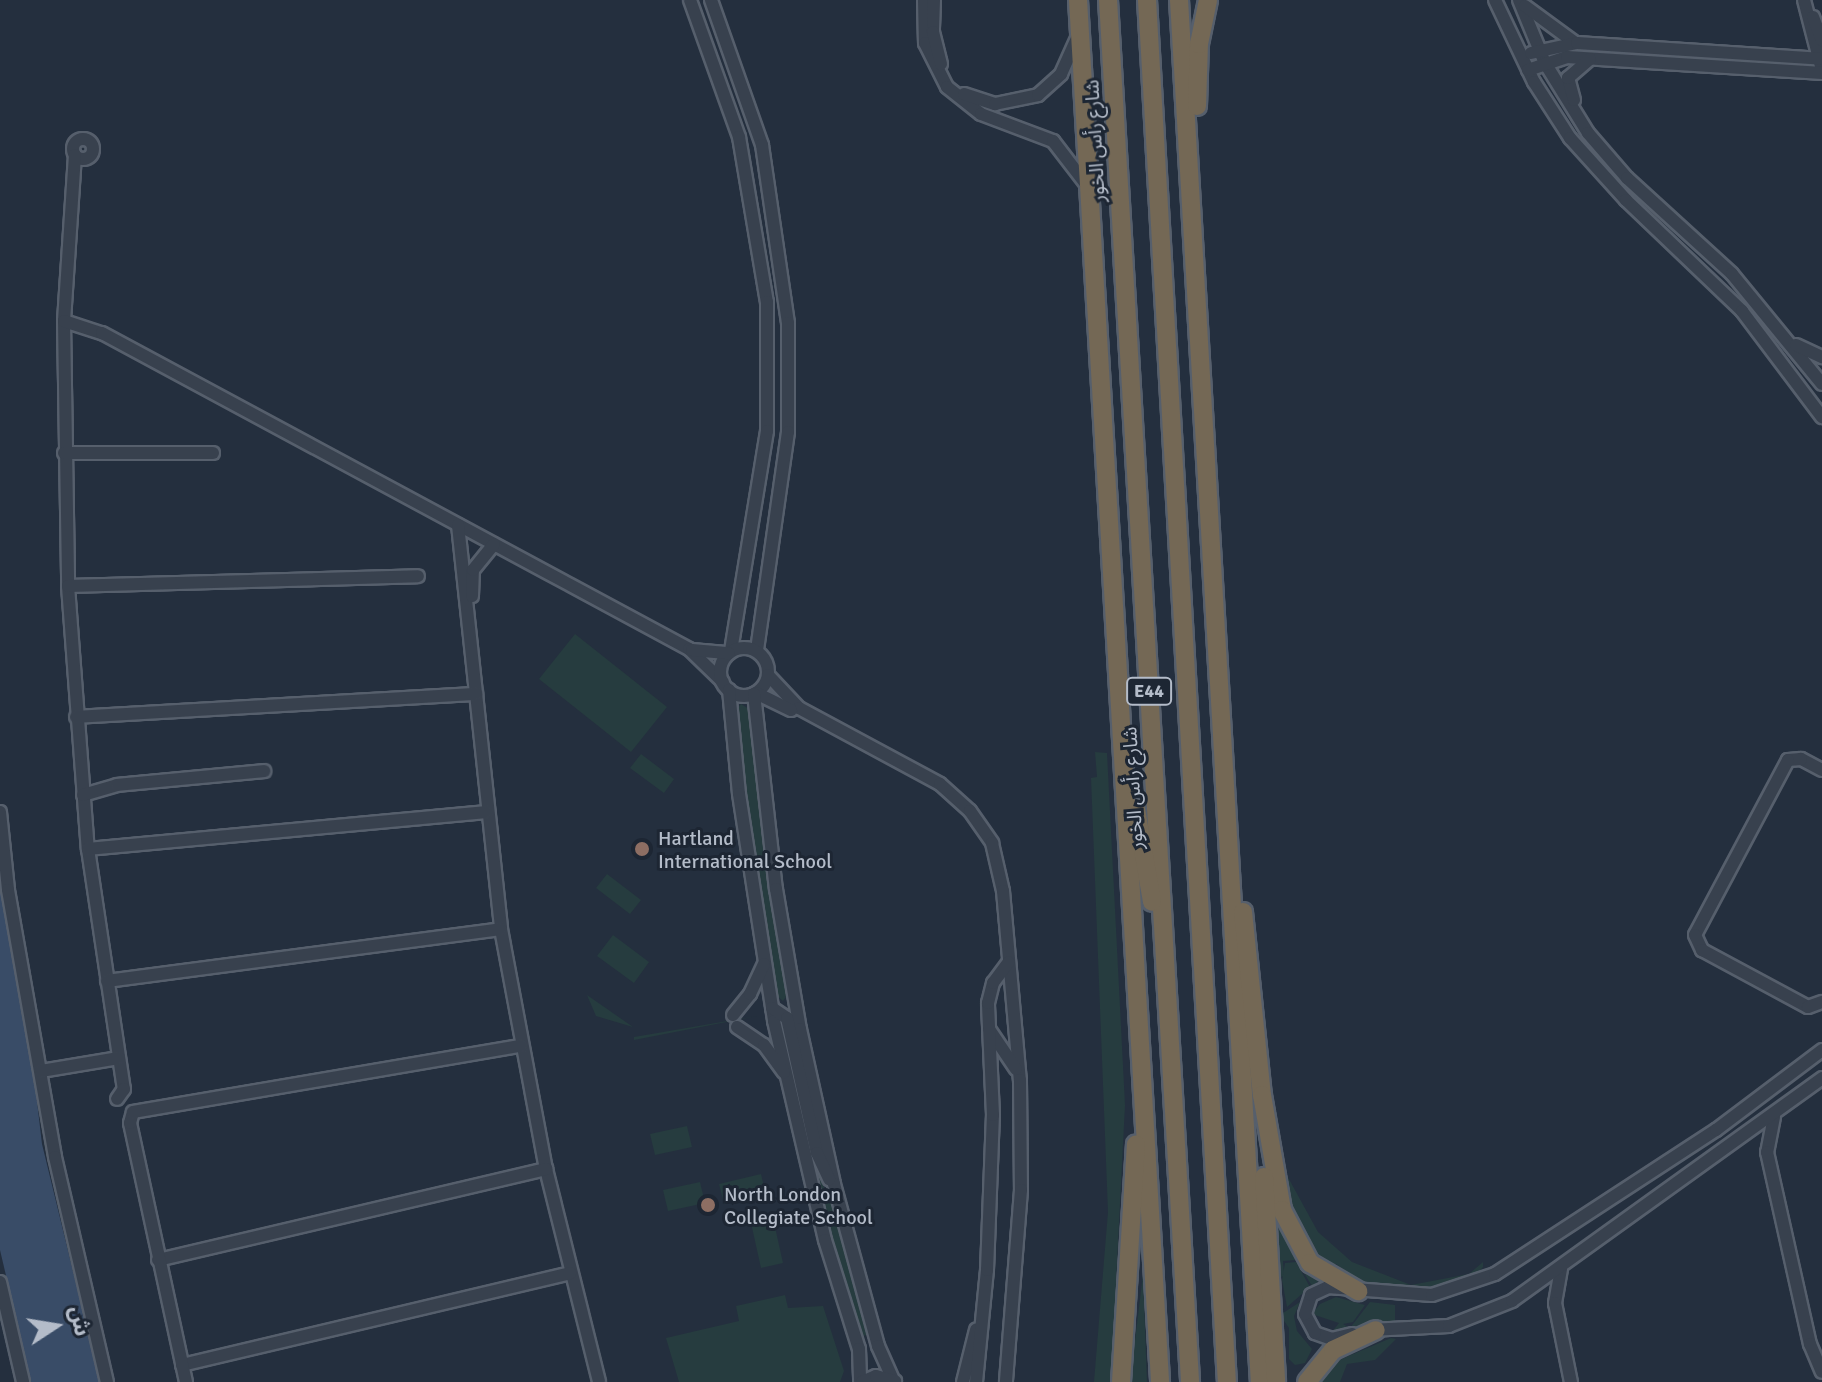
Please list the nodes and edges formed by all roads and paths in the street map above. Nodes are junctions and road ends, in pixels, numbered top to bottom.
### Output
1 (690, 0) edge
2 (711, 0) edge
3 (924, 0) edge
4 (934, 0) edge
5 (1078, 0) edge
6 (1108, 0) edge
7 (1147, 0) edge
8 (1179, 0) edge
9 (1208, 0) edge
10 (1495, 0) edge
11 (1504, 0) edge
12 (1519, 0) edge
13 (1805, 0) edge
14 (1809, 28) junction
15 (1080, 29) junction
16 (1822, 40) edge
17 (1577, 43) junction
18 (1529, 50) junction
19 (1783, 56) junction
20 (1591, 58) junction
21 (1545, 63) junction
22 (1821, 65) edge
23 (1531, 76) junction
24 (1598, 145) junction
25 (75, 155) dead end
26 (1627, 178) junction
27 (1089, 188) junction
28 (1190, 216) junction
29 (64, 321) junction
30 (1792, 342) junction
31 (1822, 357) edge
32 (1820, 379) edge
33 (1822, 391) edge
34 (1807, 396) junction
35 (1822, 417) edge
36 (64, 453) junction
37 (213, 453) dead end
38 (458, 525) junction
39 (494, 544) junction
40 (418, 576) dead end
41 (68, 586) junction
42 (689, 649) junction
43 (472, 650) junction
44 (757, 651) junction
45 (730, 652) junction
46 (768, 675) junction
47 (726, 686) junction
48 (755, 693) junction
49 (476, 694) junction
50 (76, 717) junction
51 (1120, 720) junction
52 (1822, 770) edge
53 (264, 771) dead end
54 (83, 795) junction
55 (0, 812) edge
56 (486, 812) junction
57 (88, 849) junction
58 (994, 852) junction
59 (1228, 869) junction
60 (501, 929) junction
61 (765, 961) junction
62 (1009, 962) junction
63 (107, 981) junction
64 (1167, 986) junction
65 (1822, 1002) edge
66 (988, 1003) junction
67 (1014, 1013) junction
68 (786, 1014) junction
69 (989, 1029) junction
70 (521, 1046) junction
71 (1822, 1050) edge
72 (119, 1058) junction
73 (41, 1071) junction
74 (1143, 1078) junction
75 (1822, 1078) edge
76 (788, 1079) junction
77 (1020, 1080) junction
78 (1262, 1095) junction
79 (117, 1099) dead end
80 (1776, 1113) junction
81 (546, 1169) junction
82 (158, 1260) junction
83 (1253, 1264) junction
84 (1561, 1269) junction
85 (570, 1273) junction
86 (0, 1282) edge
87 (1358, 1291) junction
88 (982, 1320) junction
89 (1376, 1330) junction
90 (1810, 1344) junction
91 (182, 1365) junction
92 (1822, 1372) edge
93 (895, 1380) edge
94 (23, 1382) edge
95 (107, 1382) edge
96 (186, 1382) edge
97 (599, 1382) edge
98 (861, 1382) edge
99 (963, 1382) edge
100 (976, 1382) edge
101 (1006, 1382) edge
102 (1121, 1382) edge
103 (1160, 1382) edge
104 (1190, 1382) edge
105 (1227, 1382) edge
106 (1251, 1382) edge
107 (1260, 1382) edge
108 (1276, 1382) edge
109 (1307, 1382) edge
110 (1571, 1382) edge
111 (1822, 1382) edge

1 - 45 street
2 - 44 street
3 - 27 street
4 - 15 street
5 - 15 highway
6 - 64 highway, شارع رأس الخور / E44
7 - 105 highway, E44
8 - 28 highway
9 - 28 highway
10 - 18 street
11 - 18 street
12 - 17 street
12 - 18 street
13 - 14 street
13 - 16 street
14 - 19 street
14 - 22 street
15 - 27 highway
17 - 18 street
17 - 19 street
18 - 21 street
18 - 23 street
19 - 22 street
20 - 21 street
20 - 22 street
20 - 24 street
21 - 23 street
21 - 24 street
23 - 26 street
23 - 34 street
24 - 26 street
25 - 29 street
26 - 30 street
27 - 51 highway
28 - 59 highway
29 - 36 street
29 - 38 street
30 - 31 street
30 - 32 street
32 - 34 street
33 - 34 street
34 - 35 street
36 - 37 street
36 - 41 street
38 - 39 street
38 - 43 street
39 - 42 street
39 - 43 street
40 - 41 street
41 - 50 street
42 - 45 street
42 - 47 street
43 - 49 street
44 - 45 street
44 - 46 street
45 - 47 street
46 - 48 street
46 - 58 street
47 - 48 street
47 - 61 street
48 - 58 street
48 - 68 street
49 - 50 street
49 - 56 street
50 - 54 street
51 - 64 highway
51 - 74 highway
52 - 65 street
53 - 54 street
54 - 57 street
55 - 73 street
56 - 57 street
56 - 60 street
57 - 63 street
58 - 62 street
59 - 78 highway
59 - 83 highway
60 - 63 street
60 - 70 street
61 - 68 street
61 - 76 street
62 - 66 street
62 - 67 street
63 - 72 street
64 - 104 highway, شارع رأس الخور / E44
66 - 67 street
66 - 69 street
67 - 77 street
68 - 76 street
68 - 93 street
69 - 77 street
69 - 88 street
70 - 81 street
70 - 82 street
71 - 87 street
72 - 73 street
72 - 79 street
73 - 95 street
74 - 102 highway
74 - 103 highway
75 - 80 street
76 - 98 street
77 - 101 street
78 - 87 highway
78 - 108 highway
80 - 84 street
80 - 90 street
81 - 82 street
81 - 85 street
82 - 91 street
83 - 106 highway
83 - 107 highway
84 - 89 street
84 - 110 street
85 - 91 street
85 - 97 street
86 - 94 street
87 - 89 street
88 - 99 street
88 - 100 street
89 - 109 highway
90 - 92 street
90 - 111 street
91 - 96 street
93 - 98 street

